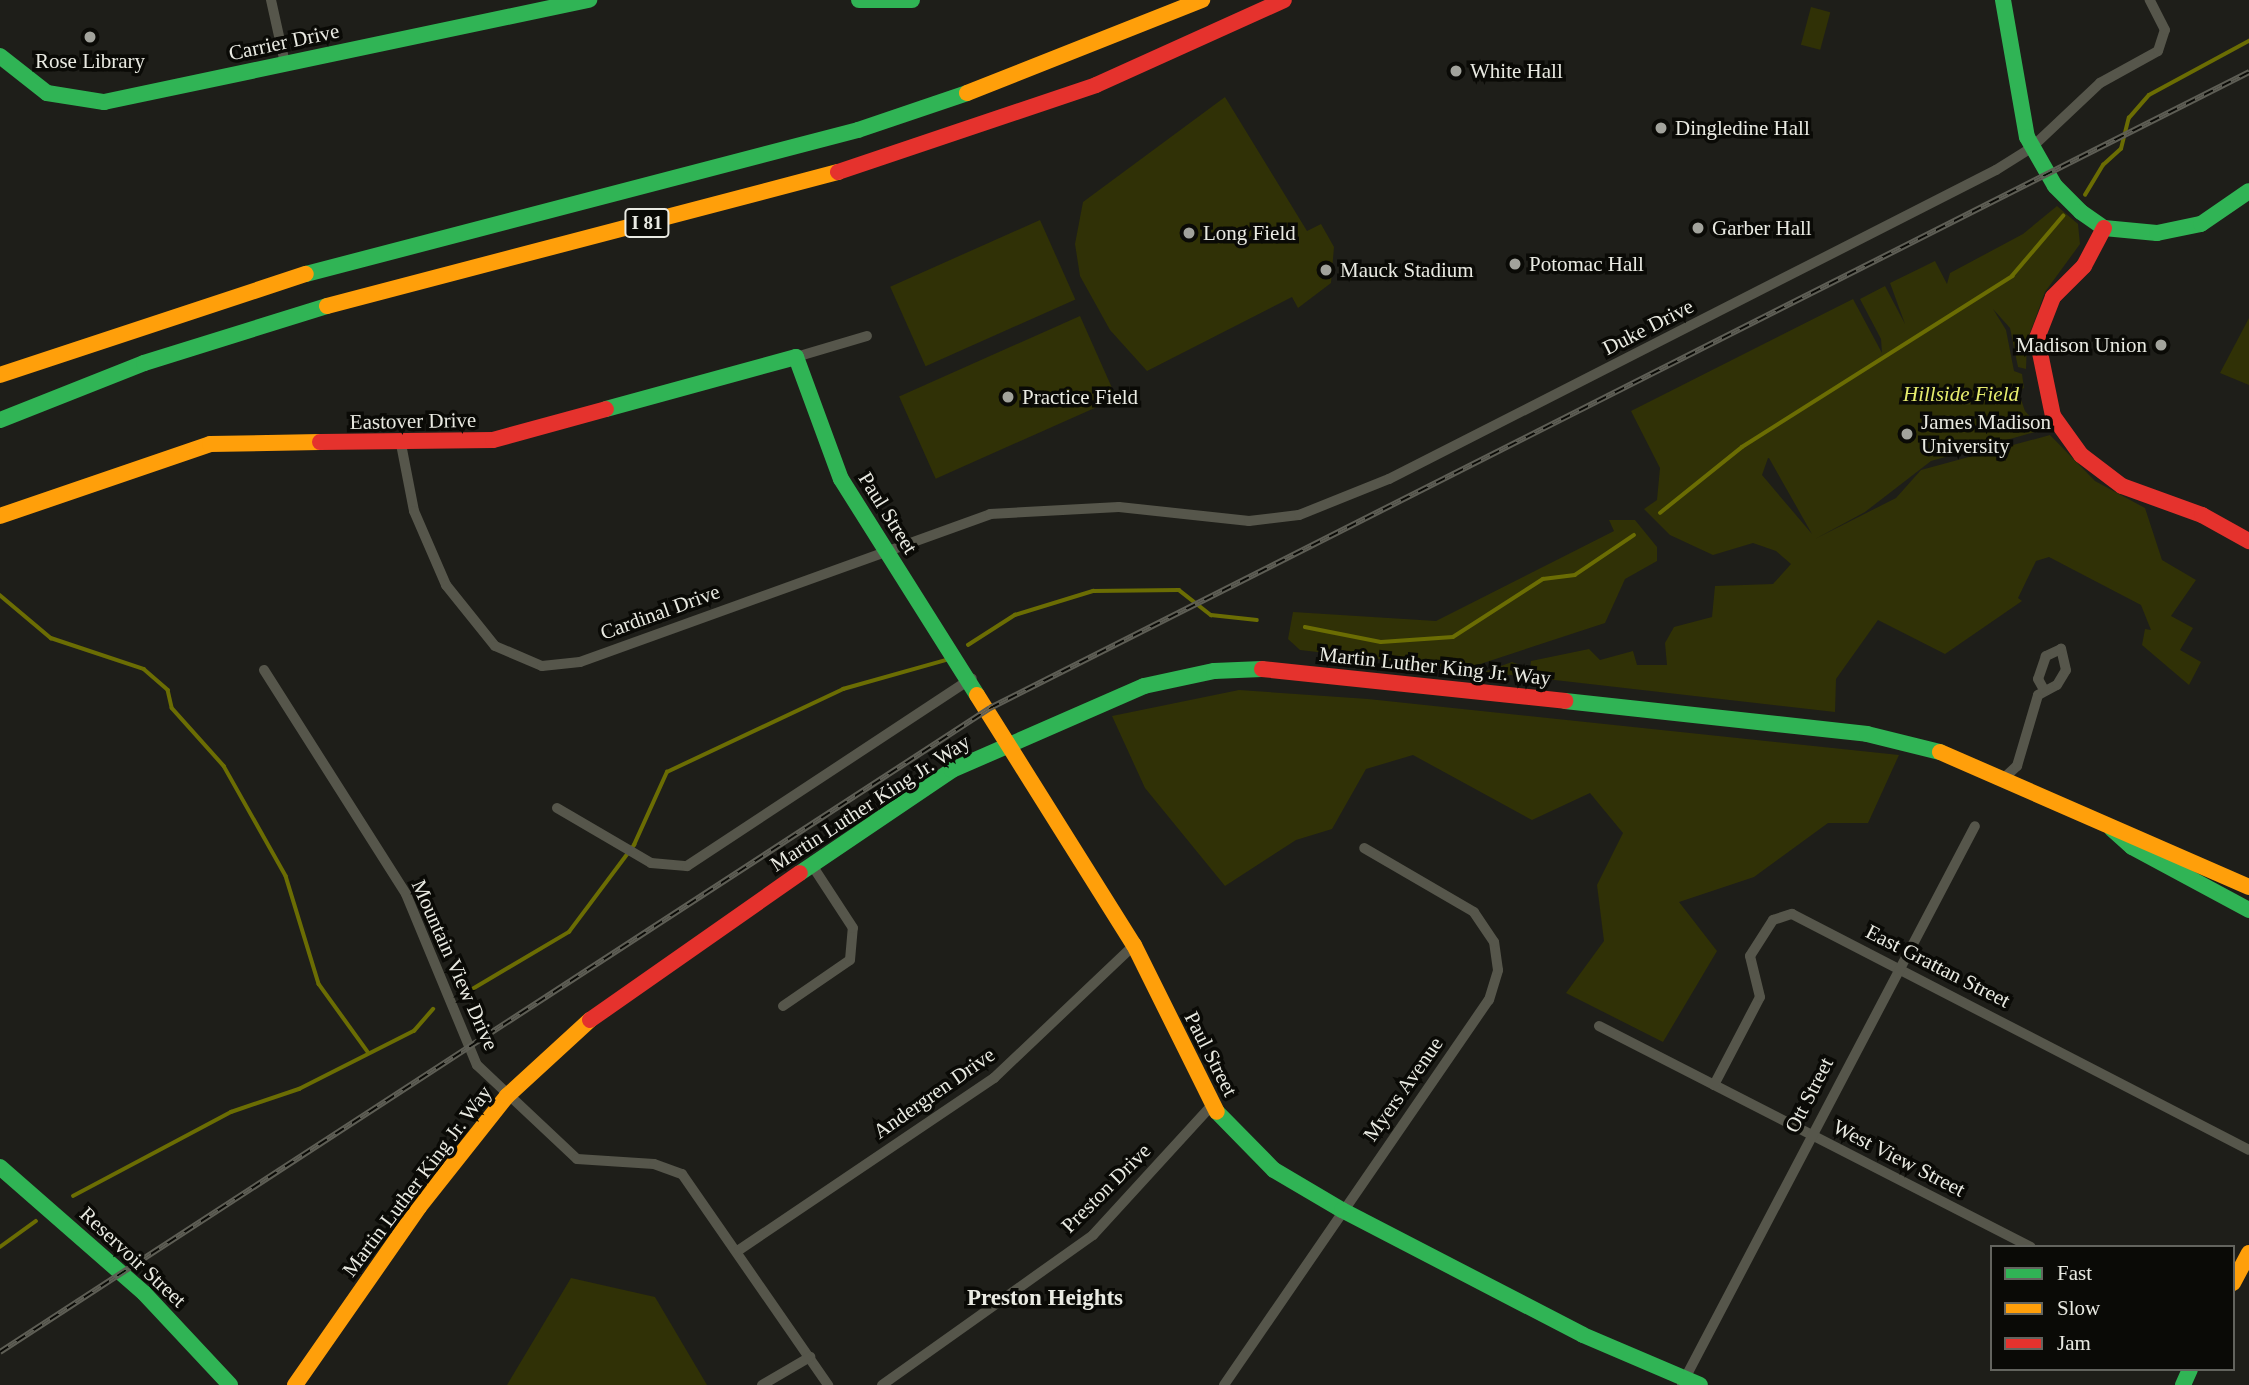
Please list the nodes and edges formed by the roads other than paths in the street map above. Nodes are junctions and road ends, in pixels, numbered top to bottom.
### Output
1 (271, 0) edge
2 (589, 0) edge
3 (859, 0) edge
4 (912, 0) edge
5 (1202, 0) edge
6 (1284, 0) edge
7 (2003, 0) edge
8 (2150, 0) edge
9 (0, 56) edge
10 (285, 63) junction
11 (2031, 148) junction
12 (2249, 191) edge
13 (2104, 228) junction
14 (867, 337) dead end
15 (796, 357) junction
16 (0, 375) edge
17 (0, 420) edge
18 (401, 444) junction
19 (1056, 508) joint
20 (0, 516) edge
21 (2249, 541) edge
22 (885, 549) junction
23 (264, 670) dead end
24 (972, 678) junction
25 (2044, 691) dead end
26 (1011, 741) junction
27 (2004, 778) junction
28 (557, 808) dead end
29 (1975, 826) dead end
30 (2111, 827) junction
31 (1364, 848) dead end
32 (812, 865) junction
33 (2249, 887) edge
34 (2249, 910) edge
35 (1134, 945) junction
36 (1898, 966) junction
37 (783, 1006) dead end
38 (1599, 1026) dead end
39 (1714, 1085) junction
40 (507, 1096) junction
41 (1211, 1106) junction
42 (1811, 1134) junction
43 (2249, 1150) edge
44 (3, 1174) edge
45 (1342, 1210) junction
46 (2027, 1245) edge
47 (739, 1250) junction
48 (2249, 1253) edge
49 (2235, 1279) edge
50 (810, 1357) junction
51 (1682, 1383) edge
52 (230, 1385) edge
53 (295, 1385) edge
54 (762, 1385) edge
55 (828, 1385) edge
56 (883, 1385) edge
57 (1224, 1385) edge
58 (1700, 1385) edge

1 - 10 street
2 - 10 main road, Carrier Drive
3 - 4 main road
5 - 16 main road, I 81
6 - 17 main road, I 81
7 - 11 main road
8 - 11 street, Duke Drive
9 - 10 main road, Carrier Drive
11 - 13 main road
11 - 19 street, Duke Drive
12 - 13 main road
13 - 21 main road
14 - 15 street, Eastover Drive
15 - 18 main road, Eastover Drive
15 - 22 main road, Paul Street
18 - 20 main road, Eastover Drive
18 - 22 street, Cardinal Drive
19 - 22 street, Cardinal Drive
22 - 24 main road, Paul Street
23 - 40 street, Mountain View Drive
24 - 26 main road, Paul Street
24 - 28 street
25 - 27 street
26 - 27 main road, Martin Luther King Jr. Way
26 - 32 main road, Martin Luther King Jr. Way
26 - 35 main road, Paul Street
27 - 30 main road, Martin Luther King Jr. Way
29 - 36 street, Ott Street
30 - 33 main road, Martin Luther King Jr. Way
30 - 34 main road, Martin Luther King Jr. Way
31 - 45 street, Myers Avenue
32 - 37 street
32 - 40 main road, Martin Luther King Jr. Way
35 - 41 main road, Paul Street
35 - 47 street, Andergren Drive
36 - 39 street, East Grattan Street
36 - 42 street, Ott Street
36 - 43 street, East Grattan Street
38 - 39 street, West View Street
39 - 42 street, West View Street
40 - 47 street, Mountain View Drive
40 - 53 main road, Martin Luther King Jr. Way
41 - 45 main road, Paul Street
41 - 56 street, Preston Drive
42 - 46 street, West View Street
42 - 51 street, Ott Street
44 - 52 main road, Reservoir Street
45 - 51 main road, Paul Street
45 - 57 street, Myers Avenue
47 - 50 street, Mountain View Drive
48 - 49 main road
50 - 54 street
50 - 55 street, Mountain View Drive
51 - 58 main road, Paul Street

